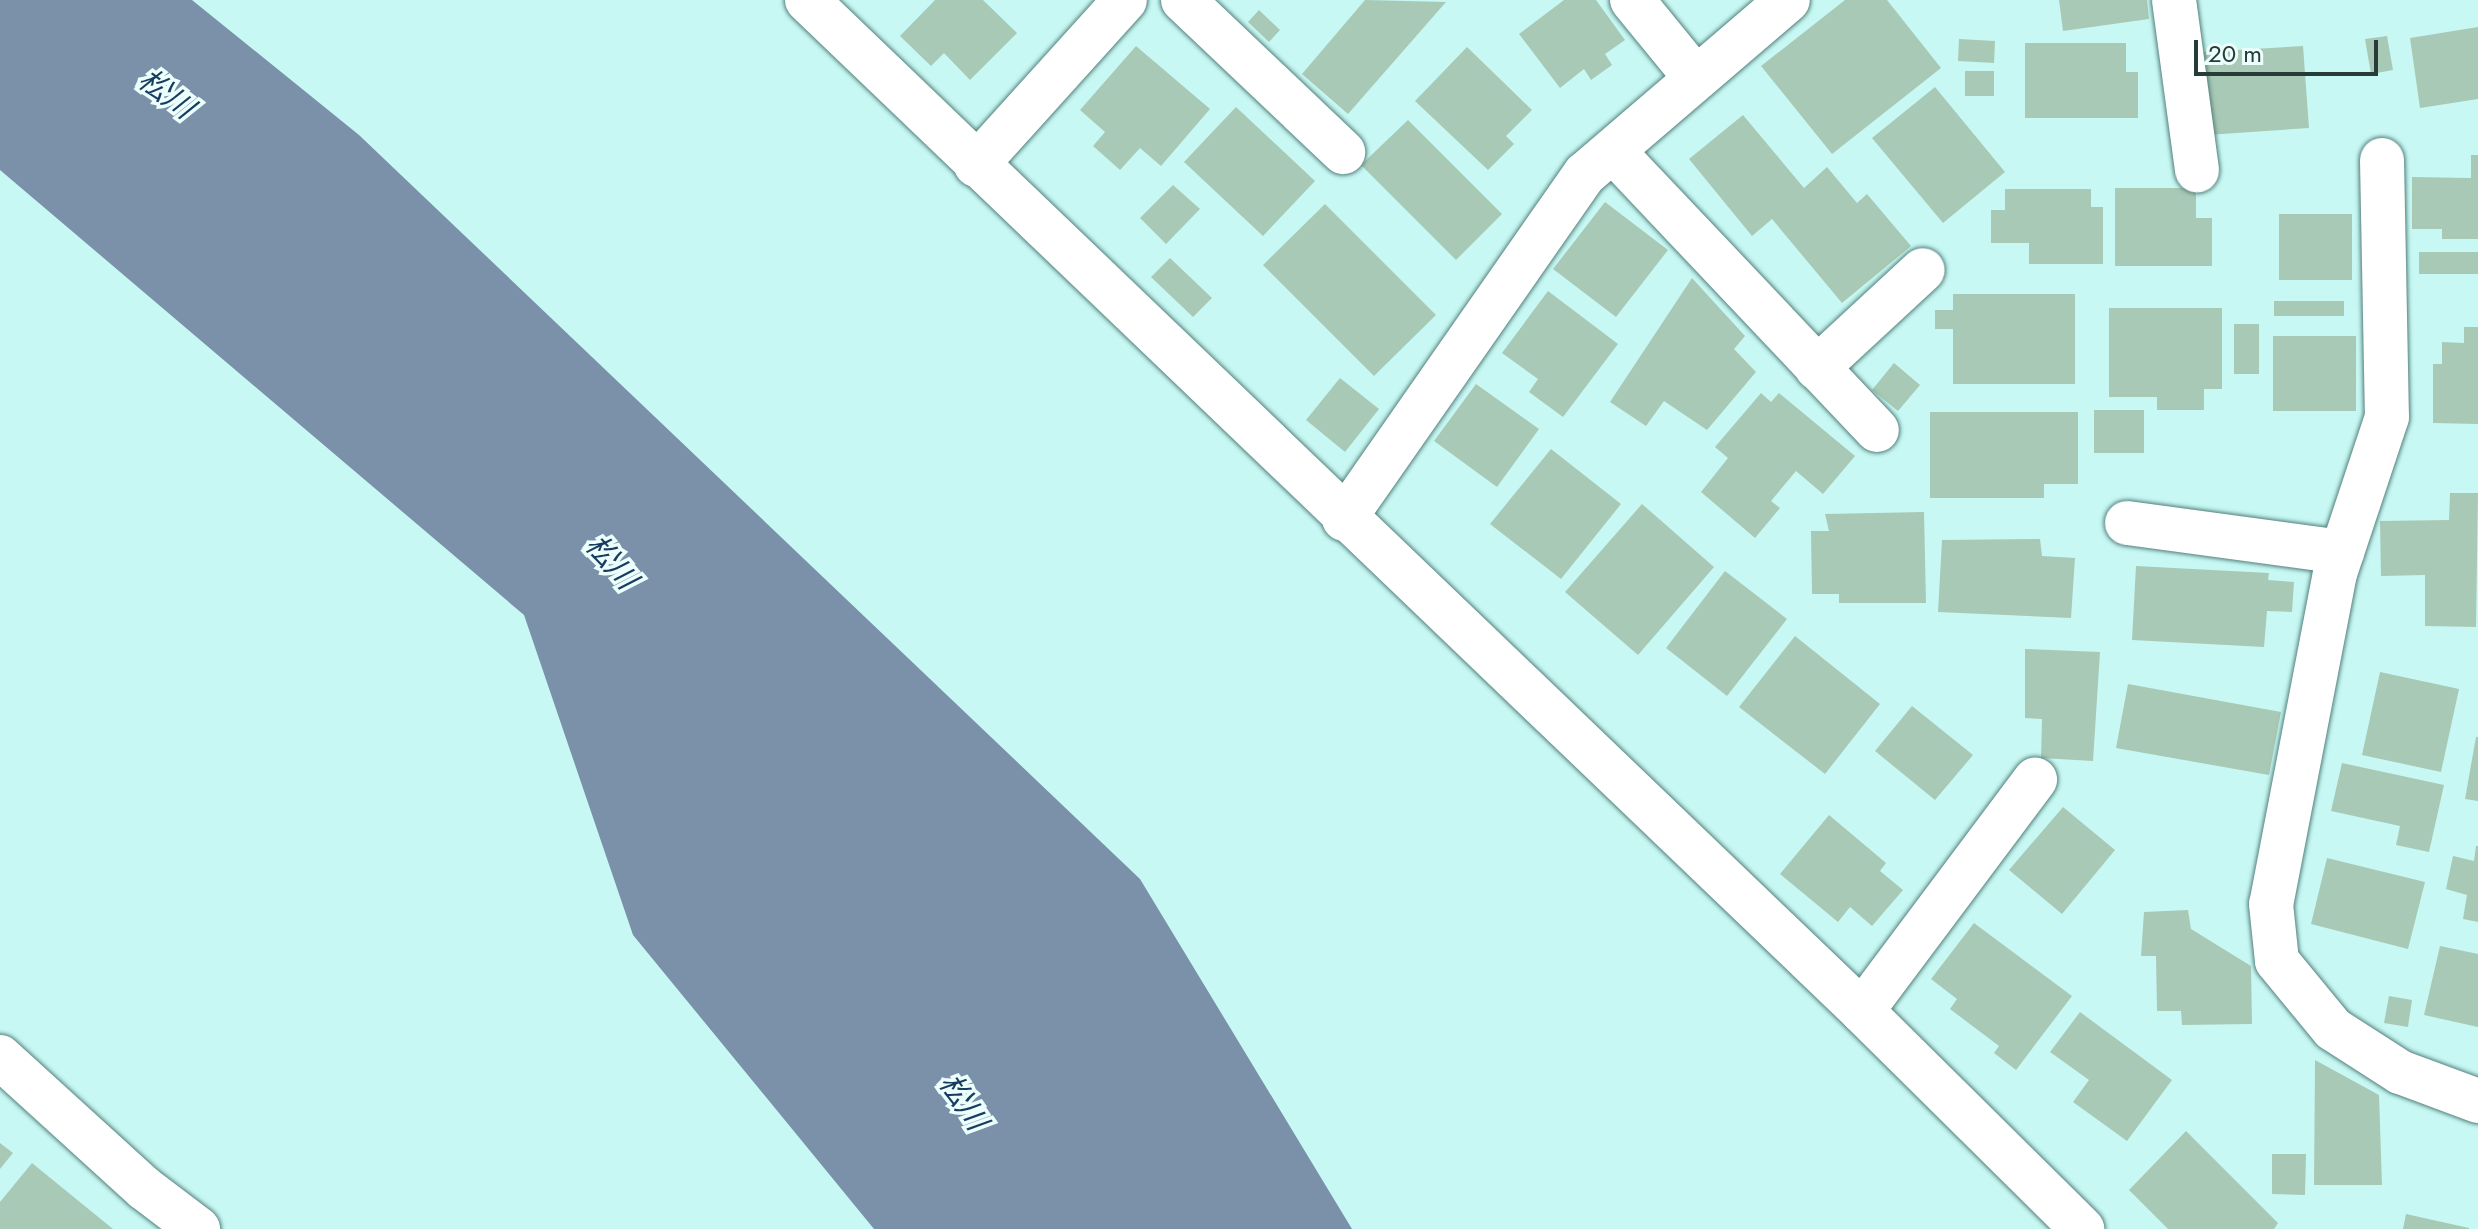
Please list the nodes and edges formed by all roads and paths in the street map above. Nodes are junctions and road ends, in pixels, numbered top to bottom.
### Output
1 (807, 0) edge
2 (1125, 0) edge
3 (1183, 0) edge
4 (1632, 0) edge
5 (1788, 0) edge
6 (2174, 0) edge
7 (1694, 76) junction
8 (1613, 151) junction
9 (1343, 152) dead end
10 (2382, 160) dead end
11 (976, 165) junction
12 (2197, 170) dead end
13 (1923, 270) dead end
14 (1817, 368) junction
15 (1877, 430) dead end
16 (1344, 519) junction
17 (2127, 523) dead end
18 (2342, 552) junction
19 (2035, 780) dead end
20 (1862, 1011) junction
21 (0, 1057) edge
22 (2478, 1101) edge
23 (198, 1229) edge
24 (2082, 1229) edge

1 - 11 street
2 - 11 street
3 - 9 street
4 - 7 street
5 - 7 street
6 - 12 street
7 - 8 street
8 - 14 street
8 - 16 street
10 - 18 street
11 - 16 street
13 - 14 street
14 - 15 street
16 - 20 street
17 - 18 street
18 - 22 street
19 - 20 street
20 - 24 street
21 - 23 street

